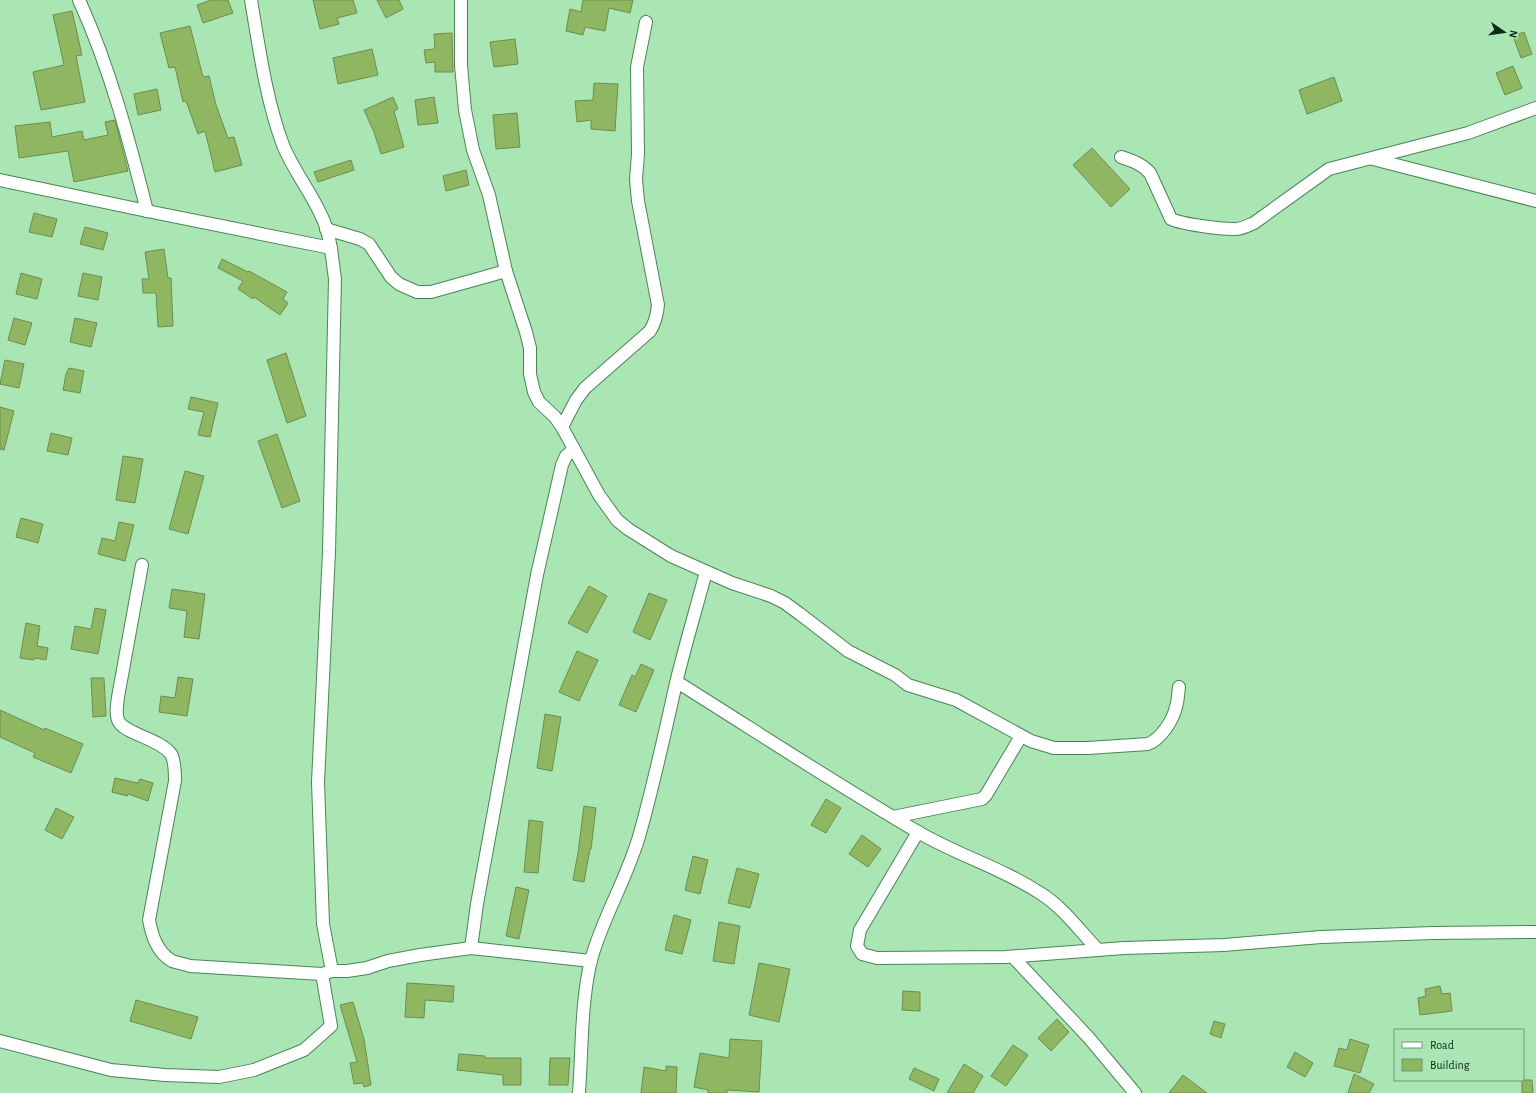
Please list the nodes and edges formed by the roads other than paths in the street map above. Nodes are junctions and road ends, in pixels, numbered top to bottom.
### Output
1 (79, 0) edge
2 (251, 0) edge
3 (461, 0) edge
4 (646, 22) dead end
5 (1536, 108) edge
6 (1121, 157) dead end
7 (1371, 159) junction
8 (0, 180) edge
9 (1536, 201) edge
10 (147, 211) junction
11 (326, 229) junction
12 (331, 248) junction
13 (506, 272) junction
14 (562, 427) junction
15 (574, 449) junction
16 (142, 565) dead end
17 (706, 572) junction
18 (677, 682) junction
19 (1179, 688) dead end
20 (1021, 736) junction
21 (893, 816) junction
22 (918, 832) junction
23 (1536, 932) edge
24 (471, 948) junction
25 (1098, 950) junction
26 (1013, 957) junction
27 (591, 961) junction
28 (327, 972) junction
29 (0, 1041) edge
30 (579, 1093) edge
31 (1135, 1093) edge

1 - 10 street
2 - 11 street
3 - 13 street
4 - 14 street
5 - 7 street
6 - 7 street
7 - 9 street
8 - 10 street
10 - 12 street
11 - 12 street
11 - 13 street
12 - 28 street
13 - 14 street
14 - 15 street
15 - 17 street
15 - 24 street
16 - 28 street
17 - 18 street
17 - 20 street
18 - 21 street
18 - 27 street
19 - 20 street
20 - 21 street
21 - 22 street
22 - 25 street
22 - 26 street
23 - 25 street
24 - 27 street
24 - 28 street
25 - 26 street
26 - 31 street
27 - 30 street
28 - 29 street

